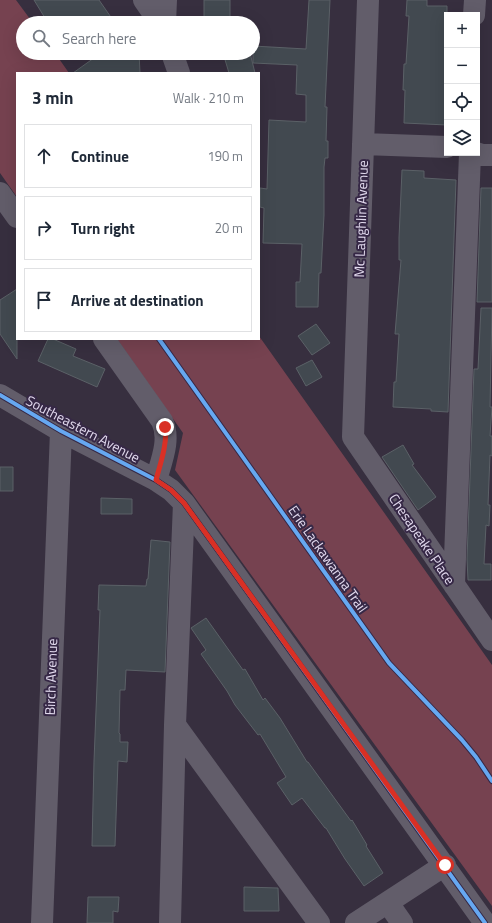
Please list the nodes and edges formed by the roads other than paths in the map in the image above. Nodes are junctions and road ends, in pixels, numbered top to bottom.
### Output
1 (144, 0) edge
2 (166, 0) edge
3 (368, 0) edge
4 (475, 0) edge
5 (474, 12) edge
6 (155, 16) edge
7 (165, 16) edge
8 (174, 60) edge
9 (179, 72) edge
10 (363, 144) junction
11 (444, 147) edge
12 (480, 154) edge
13 (492, 155) edge
14 (470, 156) edge
15 (0, 193) edge
16 (16, 216) edge
17 (105, 340) edge
18 (0, 395) edge
19 (60, 431) junction
20 (353, 437) joint
21 (156, 480) junction
22 (184, 503) junction
23 (454, 585) junction
24 (492, 640) edge
25 (175, 725) junction
26 (445, 865) junction
27 (388, 903) junction
28 (42, 923) edge
29 (170, 923) edge
30 (319, 923) edge
31 (356, 923) edge
32 (402, 923) edge
33 (485, 923) edge

1 - 6 street
2 - 7 street
3 - 10 street, Mc Laughlin Avenue
4 - 5 street
8 - 9 street
10 - 11 street
10 - 20 street, Mc Laughlin Avenue
12 - 13 street
14 - 23 street
15 - 16 street
17 - 21 street
18 - 19 street, Southeastern Avenue
19 - 21 street, Southeastern Avenue
19 - 28 street, Birch Avenue
20 - 23 street, Chesapeake Place
21 - 22 street, Southeastern Avenue
22 - 25 street
22 - 26 street, Southeastern Avenue
23 - 24 street, Chesapeake Place
25 - 29 street
25 - 30 street
26 - 27 street
26 - 33 street, Southeastern Avenue
27 - 31 street
27 - 32 street

